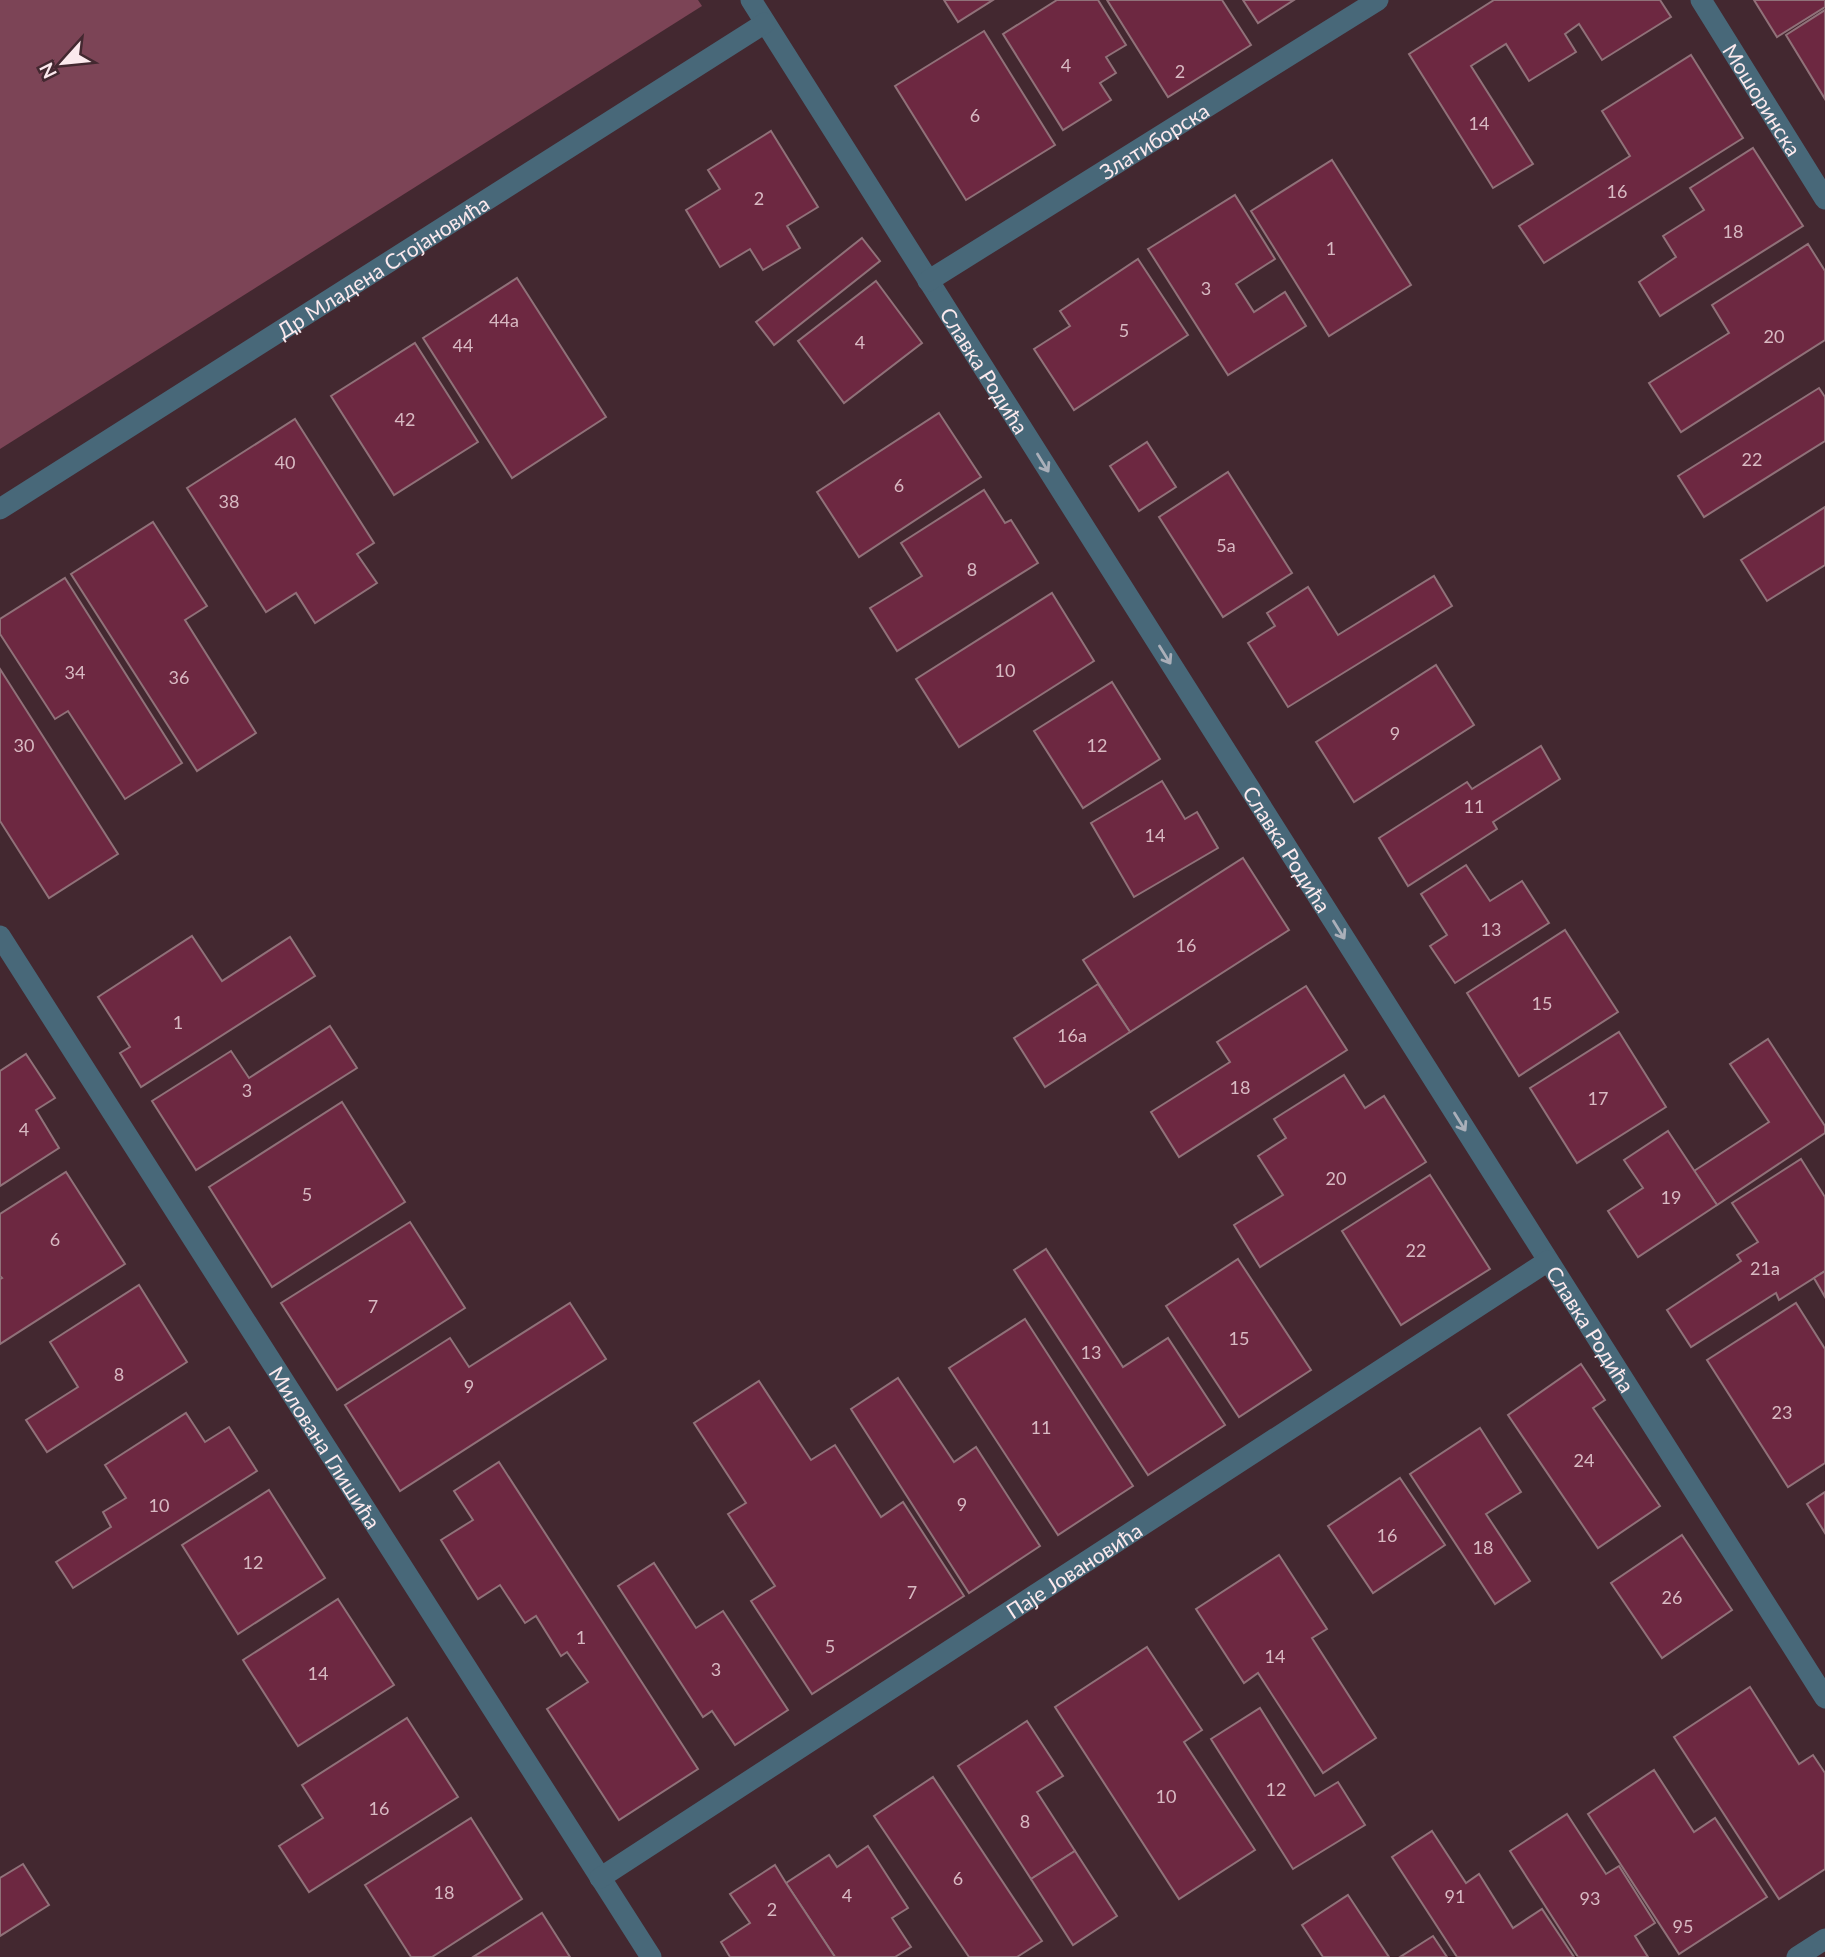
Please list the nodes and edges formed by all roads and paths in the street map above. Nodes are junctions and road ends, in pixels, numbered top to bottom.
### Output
1 (751, 0) edge
2 (1378, 0) edge
3 (1701, 0) edge
4 (765, 23) junction
5 (1825, 199) edge
6 (928, 281) junction
7 (0, 509) edge
8 (0, 936) edge
9 (1548, 1261) junction
10 (1825, 1698) edge
11 (600, 1878) junction
12 (1825, 1939) edge
13 (651, 1957) edge
14 (1797, 1957) edge

1 - 4 street, Славка Родића
2 - 6 street, Златиборска
3 - 5 street, Мошоринска
4 - 6 street, Славка Родића
4 - 7 street, Др Младена Стојановића
6 -> 9 street, Славка Родића
8 - 11 street, Милована Глишића
9 - 10 street, Славка Родића
9 - 11 street, Паје Јовановића
11 - 13 street, Милована Глишића
12 - 14 street

